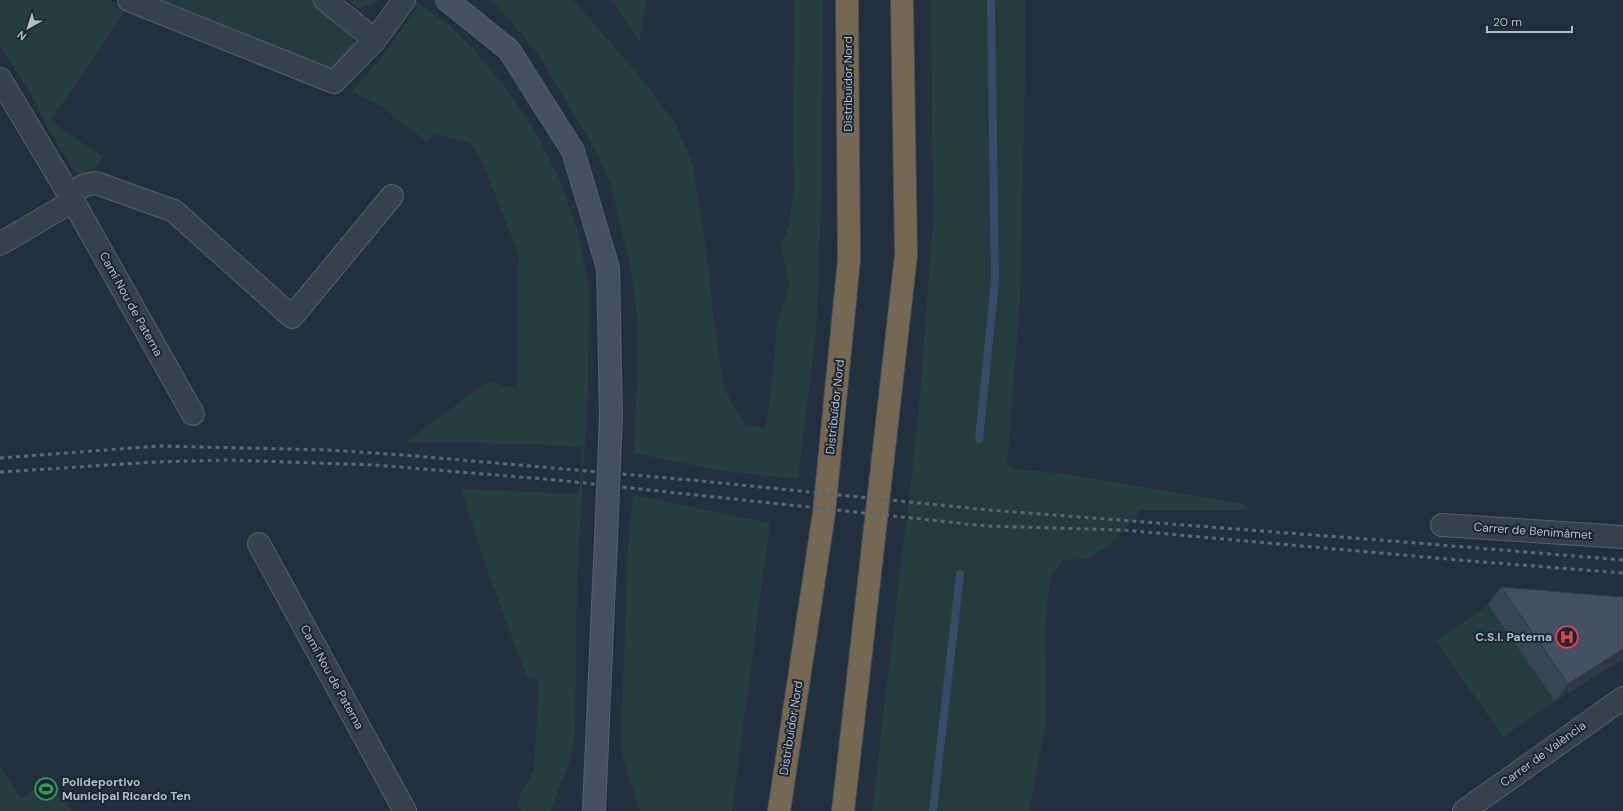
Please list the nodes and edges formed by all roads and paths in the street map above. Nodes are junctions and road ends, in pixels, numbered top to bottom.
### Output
1 (129, 0) edge
2 (325, 0) edge
3 (404, 0) edge
4 (447, 0) edge
5 (847, 0) edge
6 (902, 0) edge
7 (375, 40) junction
8 (0, 79) edge
9 (392, 196) dead end
10 (71, 197) junction
11 (0, 244) edge
12 (193, 414) dead end
13 (1442, 525) dead end
14 (1623, 537) edge
15 (259, 544) dead end
16 (1623, 698) edge
17 (404, 811) edge
18 (594, 811) edge
19 (779, 811) edge
20 (843, 811) edge
21 (1464, 811) edge

1 - 7 street
2 - 7 street
3 - 7 street
4 - 18 street, bridge
5 - 19 highway, Distribuïdor Nord
6 - 20 highway
8 - 10 street, Camí Nou de Paterna
9 - 10 street
10 - 11 street
10 - 12 street, Camí Nou de Paterna
13 - 14 street, Carrer de Benimàmet
15 - 17 street, Camí Nou de Paterna
16 - 21 street, Carrer de València

